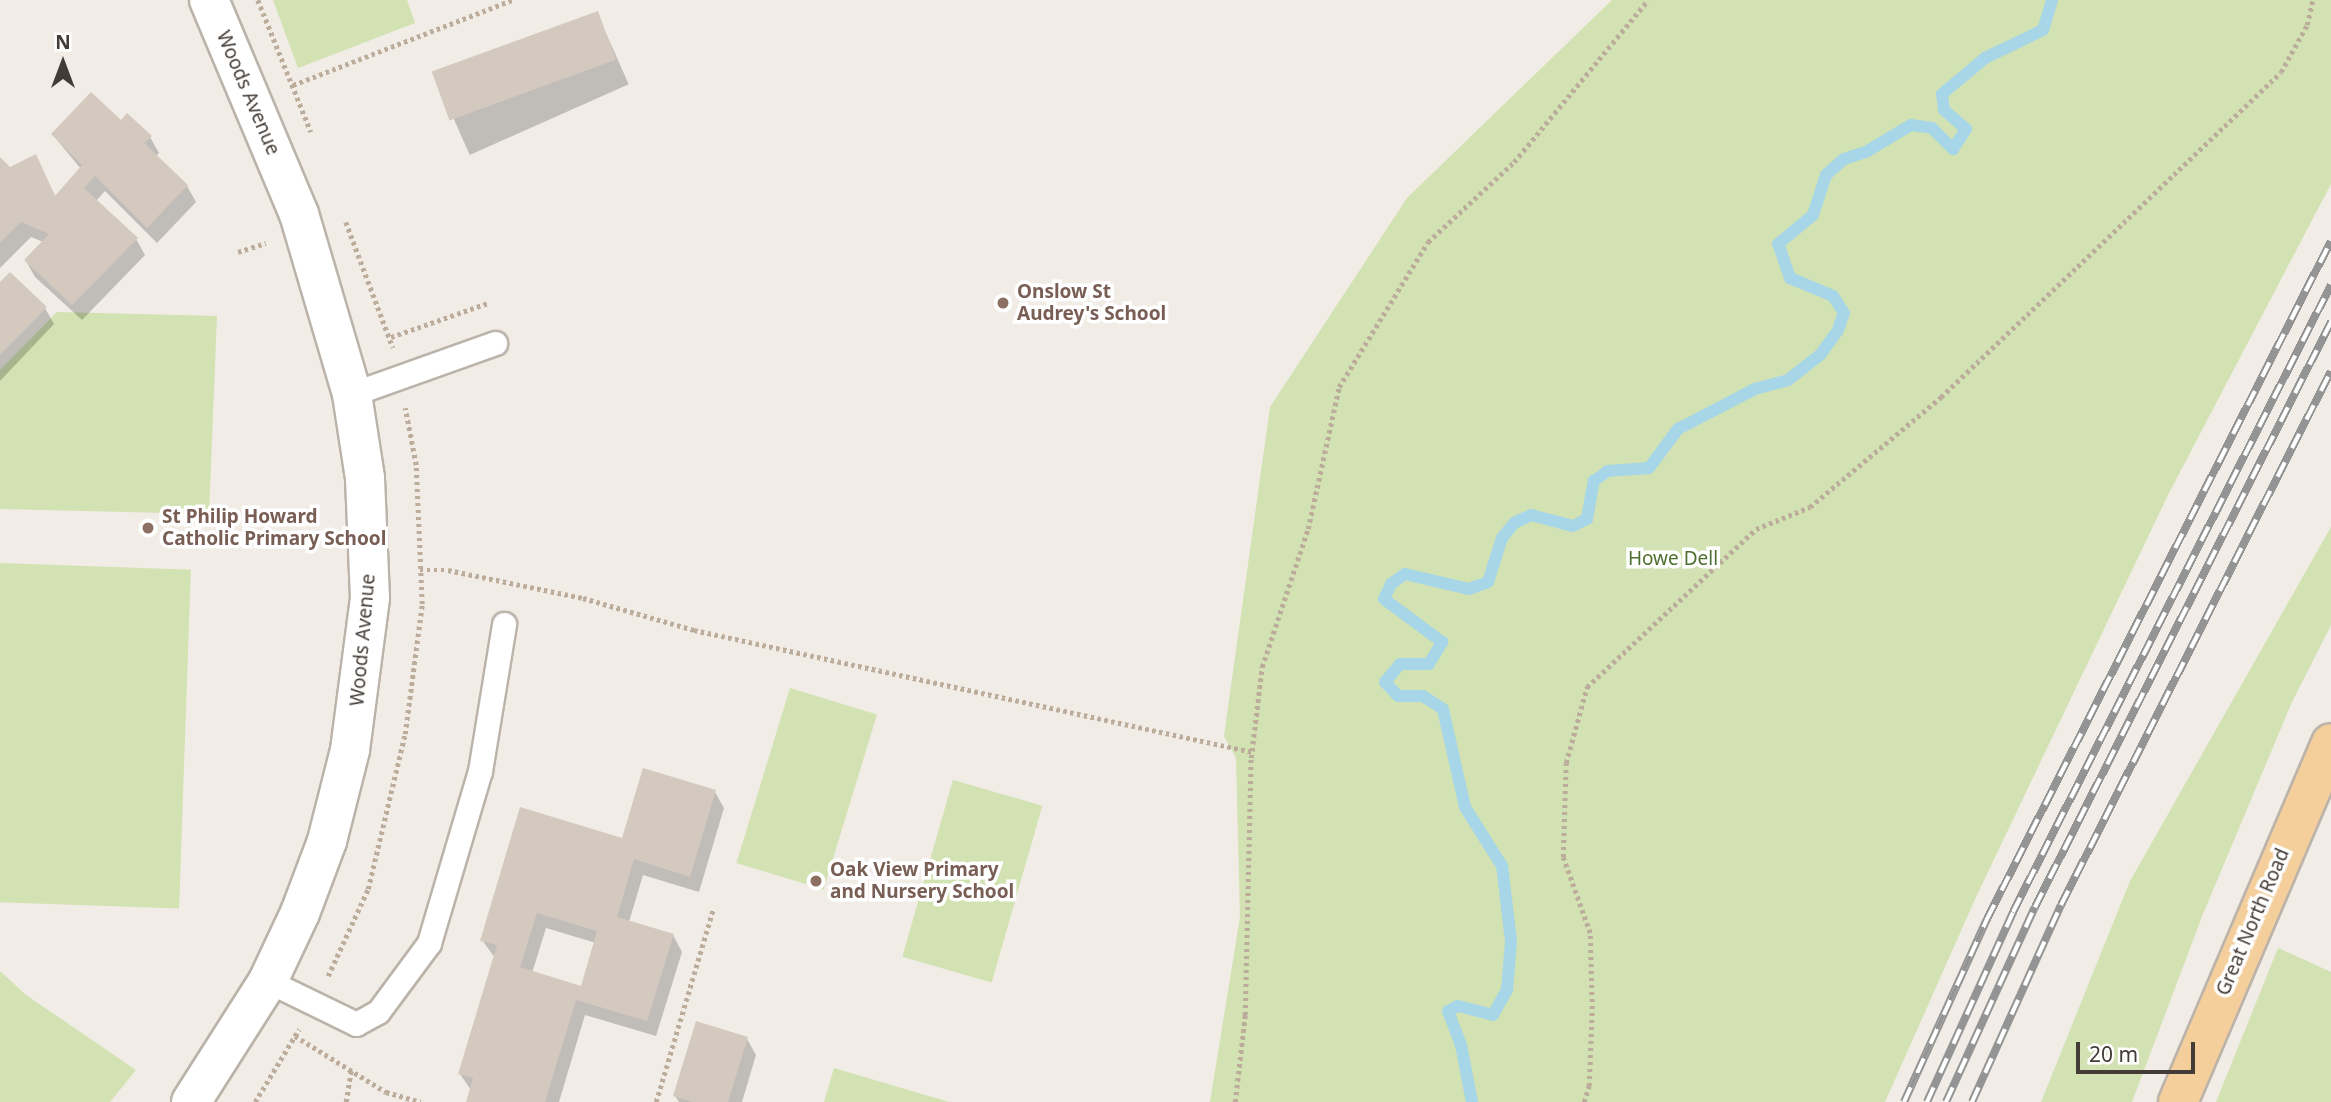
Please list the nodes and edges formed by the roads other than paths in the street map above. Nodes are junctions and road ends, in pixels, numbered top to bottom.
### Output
1 (209, 0) edge
2 (495, 344) dead end
3 (352, 394) junction
4 (504, 624) dead end
5 (2331, 743) edge
6 (268, 981) junction
7 (191, 1102) edge
8 (2178, 1102) edge

1 - 3 street, Woods Avenue
2 - 3 lane
3 - 6 street, Woods Avenue
4 - 6 lane
5 - 8 main road, Great North Road
6 - 7 street, Woods Avenue

